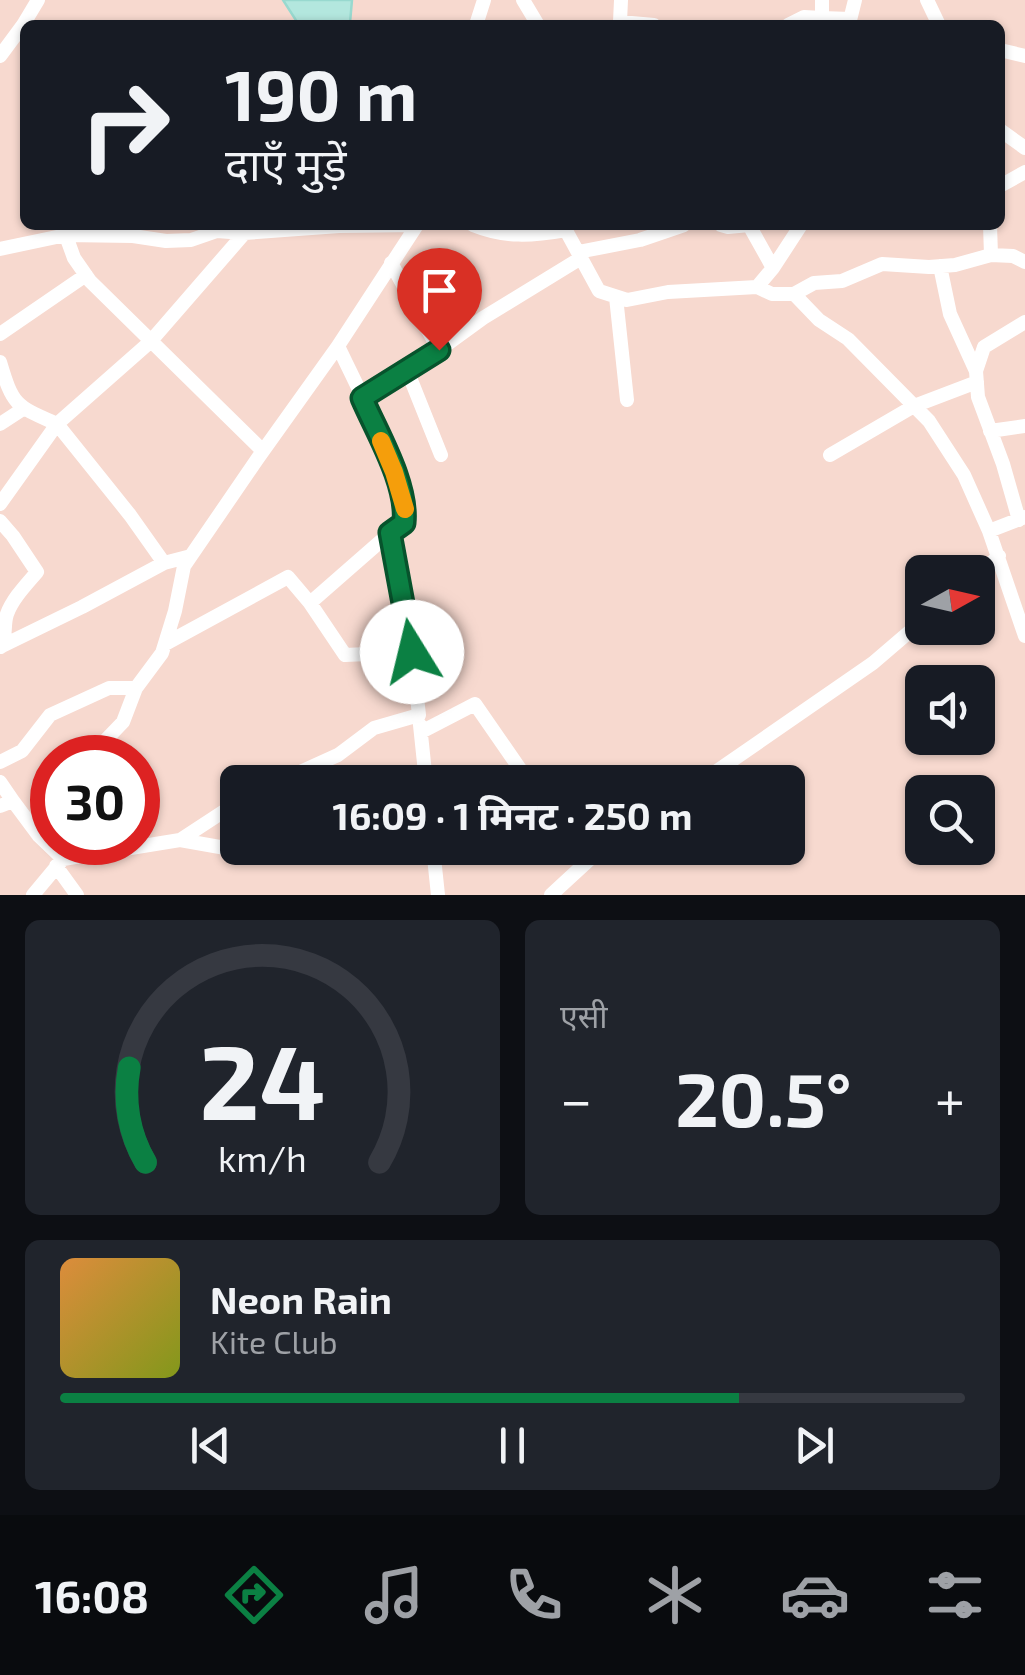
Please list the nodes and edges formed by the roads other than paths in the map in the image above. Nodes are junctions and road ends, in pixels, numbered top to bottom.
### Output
1 (822, 0) edge
2 (822, 18) junction
3 (798, 20) edge
4 (836, 20) edge
5 (20, 30) edge
6 (0, 56) edge
7 (1005, 132) edge
8 (1025, 148) edge
9 (64, 230) edge
10 (232, 230) edge
11 (247, 230) edge
12 (414, 230) edge
13 (485, 230) edge
14 (556, 230) edge
15 (565, 230) edge
16 (669, 230) edge
17 (752, 230) edge
18 (798, 230) edge
19 (990, 230) edge
20 (0, 249) edge
21 (580, 255) junction
22 (991, 255) junction
23 (1025, 262) edge
24 (391, 263) junction
25 (940, 266) junction
26 (773, 268) junction
27 (86, 275) junction
28 (757, 287) junction
29 (794, 294) junction
30 (616, 296) junction
31 (1025, 322) edge
32 (0, 334) edge
33 (150, 342) junction
34 (338, 346) junction
35 (439, 350) junction
36 (0, 362) edge
37 (407, 370) junction
38 (977, 377) junction
39 (362, 398) junction
40 (627, 400) dead end
41 (914, 406) junction
42 (23, 409) junction
43 (0, 424) edge
44 (57, 424) junction
45 (1025, 426) edge
46 (990, 432) junction
47 (263, 451) junction
48 (442, 455) dead end
49 (830, 455) dead end
50 (0, 504) edge
51 (1022, 519) edge
52 (0, 522) edge
53 (989, 531) junction
54 (390, 533) junction
55 (191, 556) junction
56 (999, 556) junction
57 (995, 559) edge
58 (164, 562) junction
59 (310, 603) junction
60 (905, 636) edge
61 (1025, 636) edge
62 (165, 644) junction
63 (1, 648) edge
64 (412, 652) junction
65 (136, 688) junction
66 (419, 715) junction
67 (421, 732) junction
68 (111, 735) edge
69 (0, 762) edge
70 (316, 765) edge
71 (424, 765) edge
72 (517, 765) edge
73 (726, 765) edge
74 (0, 782) edge
75 (7, 804) edge
76 (220, 814) edge
77 (30, 826) edge
78 (180, 840) junction
79 (160, 844) edge
80 (220, 847) edge
81 (57, 865) edge
82 (61, 865) edge
83 (435, 865) edge
84 (576, 865) edge
85 (33, 895) edge
86 (77, 895) edge
87 (438, 895) edge
88 (551, 895) edge

1 - 2 street
2 - 3 street
2 - 4 street
5 - 6 street
7 - 8 street
9 - 10 street
9 - 20 street
9 - 27 street
11 - 33 street
12 - 24 street
13 - 14 street
15 - 21 street
16 - 21 street
17 - 26 street
18 - 26 street
19 - 22 street
21 - 30 street
21 - 35 street
22 - 23 street
22 - 25 street
24 - 34 street
24 - 35 street
25 - 29 street
25 - 38 street
26 - 28 street
27 - 32 street
27 - 33 street
28 - 29 street
28 - 30 street
29 - 41 street
30 - 40 street
31 - 38 street
33 - 44 street
33 - 47 street
34 - 39 street
34 - 47 street
35 - 37 street
36 - 42 street
37 - 39 street
37 - 48 street
38 - 41 street
38 - 46 street
39 - 54 street
41 - 49 street
41 - 53 street
42 - 43 street
42 - 44 street
44 - 50 street
44 - 58 street
45 - 46 street
46 - 51 street
47 - 55 street
51 - 53 street
52 - 63 street
53 - 56 street
54 - 59 street
54 - 64 street
55 - 58 street
55 - 62 street
56 - 57 street
56 - 61 street
58 - 63 street
59 - 62 street
59 - 64 street
60 - 73 street
62 - 65 street
64 - 66 street
65 - 68 street
65 - 69 street
66 - 67 street
66 - 70 street
67 - 71 street
67 - 72 street
74 - 75 street
75 - 77 street
76 - 78 street
78 - 79 street
78 - 80 street
81 - 85 street
82 - 86 street
83 - 87 street
84 - 88 street

